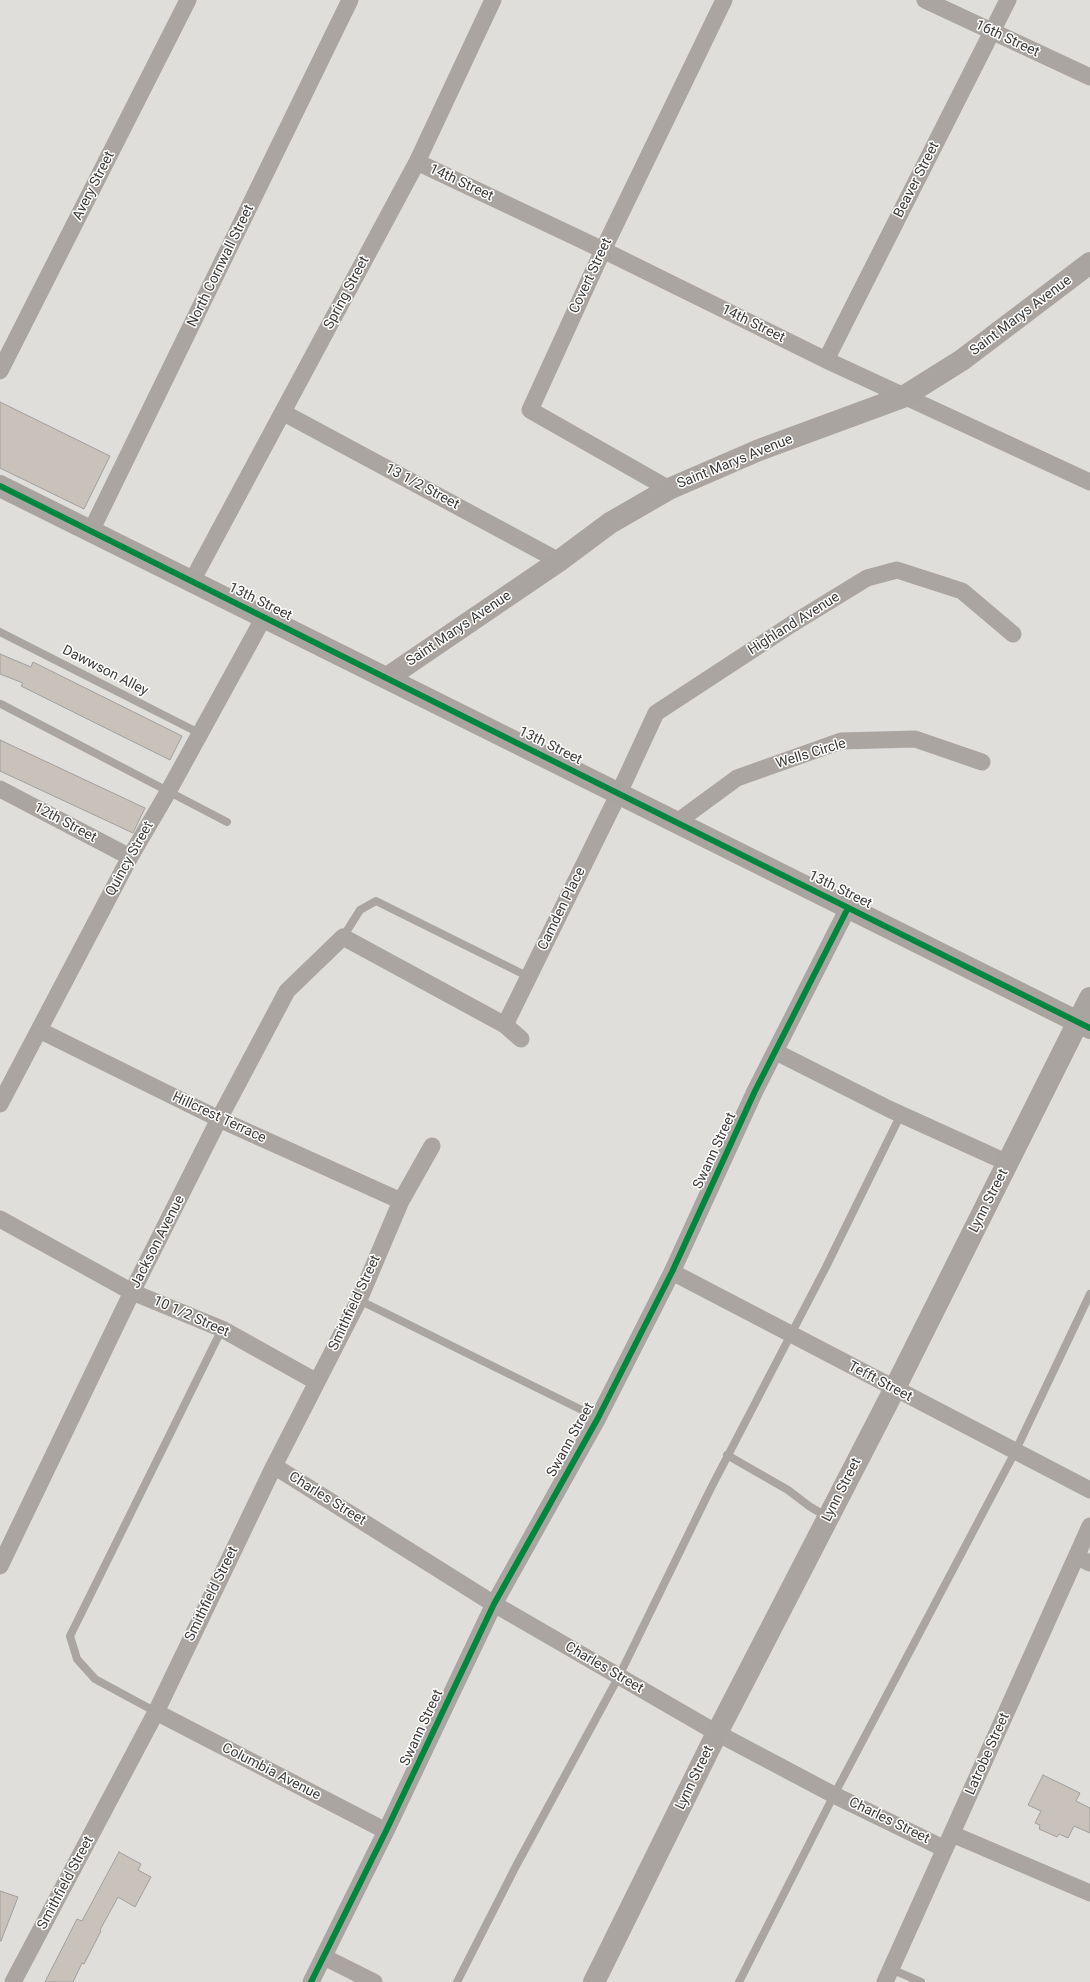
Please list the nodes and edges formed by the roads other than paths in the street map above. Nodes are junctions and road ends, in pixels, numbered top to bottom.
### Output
1 (188, 0) edge
2 (350, 0) edge
3 (493, 0) edge
4 (724, 0) edge
5 (925, 0) edge
6 (1008, 0) edge
7 (992, 32) junction
8 (1090, 77) edge
9 (418, 162) junction
10 (603, 250) junction
11 (1090, 263) edge
12 (826, 360) junction
13 (0, 371) edge
14 (904, 397) junction
15 (284, 413) junction
16 (1090, 482) edge
17 (0, 486) edge
18 (669, 489) junction
19 (91, 531) junction
20 (559, 561) junction
21 (192, 581) junction
22 (264, 617) junction
23 (0, 632) edge
24 (1013, 634) dead end
25 (387, 678) junction
26 (1, 704) dead end
27 (199, 733) junction
28 (982, 762) dead end
29 (0, 789) edge
30 (168, 792) junction
31 (619, 794) junction
32 (226, 822) dead end
33 (677, 822) junction
34 (130, 857) junction
35 (848, 908) junction
36 (343, 937) junction
37 (529, 977) junction
38 (1090, 998) edge
39 (505, 1025) junction
40 (1084, 1025) edge
41 (39, 1030) junction
42 (521, 1039) dead end
43 (776, 1052) junction
44 (0, 1104) edge
45 (901, 1114) junction
46 (219, 1119) junction
47 (432, 1146) dead end
48 (1008, 1163) junction
49 (401, 1201) junction
50 (0, 1219) edge
51 (672, 1272) junction
52 (132, 1292) junction
53 (1090, 1294) edge
54 (359, 1300) junction
55 (222, 1329) junction
56 (790, 1335) junction
57 (317, 1382) junction
58 (894, 1390) junction
59 (598, 1418) junction
60 (1015, 1452) junction
61 (728, 1456) junction
62 (274, 1466) junction
63 (1090, 1490) edge
64 (828, 1517) junction
65 (1090, 1526) edge
66 (1083, 1560) edge
67 (0, 1566) edge
68 (494, 1604) junction
69 (618, 1676) junction
70 (156, 1712) junction
71 (717, 1733) junction
72 (834, 1795) junction
73 (386, 1831) junction
74 (948, 1842) junction
75 (1090, 1893) edge
76 (324, 1958) junction
77 (888, 1975) edge
78 (13, 1982) edge
79 (311, 1982) edge
80 (374, 1982) edge
81 (457, 1982) edge
82 (594, 1982) edge
83 (739, 1982) edge
84 (921, 1982) edge

1 - 13 street, Avery Street
2 - 19 street, North Cornwall Street
3 - 9 street, Spring Street
4 - 10 street, Covert Street
5 - 7 street, 16th Street
6 - 7 street, Beaver Street
7 - 8 street, 16th Street
7 - 12 street, Beaver Street
9 - 10 street, 14th Street
9 - 15 street, Spring Street
10 - 12 street, 14th Street
10 - 18 street, Covert Street
11 - 14 street, Saint Marys Avenue
12 - 14 street, 14th Street
14 - 16 street, 14th Street
14 - 18 street, Saint Marys Avenue
15 - 20 street, 13 1/2 Street
15 - 21 street, Spring Street
17 - 19 street, 13th Street
18 - 20 street, Saint Marys Avenue
19 - 21 street, 13th Street
20 - 25 street, Saint Marys Avenue
21 - 22 street, 13th Street
22 - 25 street, 13th Street
22 - 27 street, Quincy Street
23 - 27 lane, Dawwson Alley
24 - 31 street, Highland Avenue
25 - 31 street, 13th Street
26 - 30 lane
27 - 30 street, Quincy Street
28 - 33 street, Wells Circle
29 - 34 street, 12th Street
30 - 32 lane
30 - 34 street, Quincy Street
31 - 33 street, 13th Street
31 - 37 street, Camden Place
33 - 35 street, 13th Street
34 - 41 street, Quincy Street
35 - 40 street, 13th Street
35 - 43 street, Swann Street
36 - 37 lane
36 - 39 street
36 - 46 street, Jackson Avenue
37 - 39 street, Camden Place
38 - 40 street, Lynn Street
39 - 42 street
40 - 48 street, Lynn Street
41 - 44 street, Quincy Street
41 - 46 street, Hillcrest Terrace
43 - 45 street
43 - 51 street, Swann Street
45 - 48 street
45 - 56 lane
46 - 49 street, Hillcrest Terrace
46 - 52 street, Jackson Avenue
47 - 49 street, Smithfield Street
48 - 58 street, Lynn Street
49 - 54 street, Smithfield Street
50 - 52 street, 10 1/2 Street
51 - 56 street, Tefft Street
51 - 59 street, Swann Street
52 - 55 street, 10 1/2 Street
52 - 67 street, Jackson Avenue
53 - 60 lane
54 - 57 street, Smithfield Street
54 - 59 lane
55 - 57 street, 10 1/2 Street
55 - 70 lane
56 - 58 street, Tefft Street
56 - 61 lane
57 - 62 street, Smithfield Street
58 - 60 street, Tefft Street
58 - 64 street, Lynn Street
59 - 68 street, Swann Street
60 - 63 street, Tefft Street
60 - 72 lane
61 - 64 lane
61 - 69 lane
62 - 68 street, Charles Street
62 - 70 street, Smithfield Street
64 - 71 street, Lynn Street
65 - 66 street, Latrobe Street
66 - 74 street, Latrobe Street
68 - 69 street, Charles Street
68 - 73 street, Swann Street
69 - 71 street, Charles Street
69 - 81 lane
70 - 73 street, Columbia Avenue
70 - 78 street, Smithfield Street
71 - 72 street, Charles Street
71 - 82 street, Lynn Street
72 - 74 street, Charles Street
72 - 83 lane
73 - 76 street, Swann Street
74 - 75 street, Charles Street
74 - 77 street, Latrobe Street
76 - 79 street, Swann Street
76 - 80 street
77 - 84 lane

